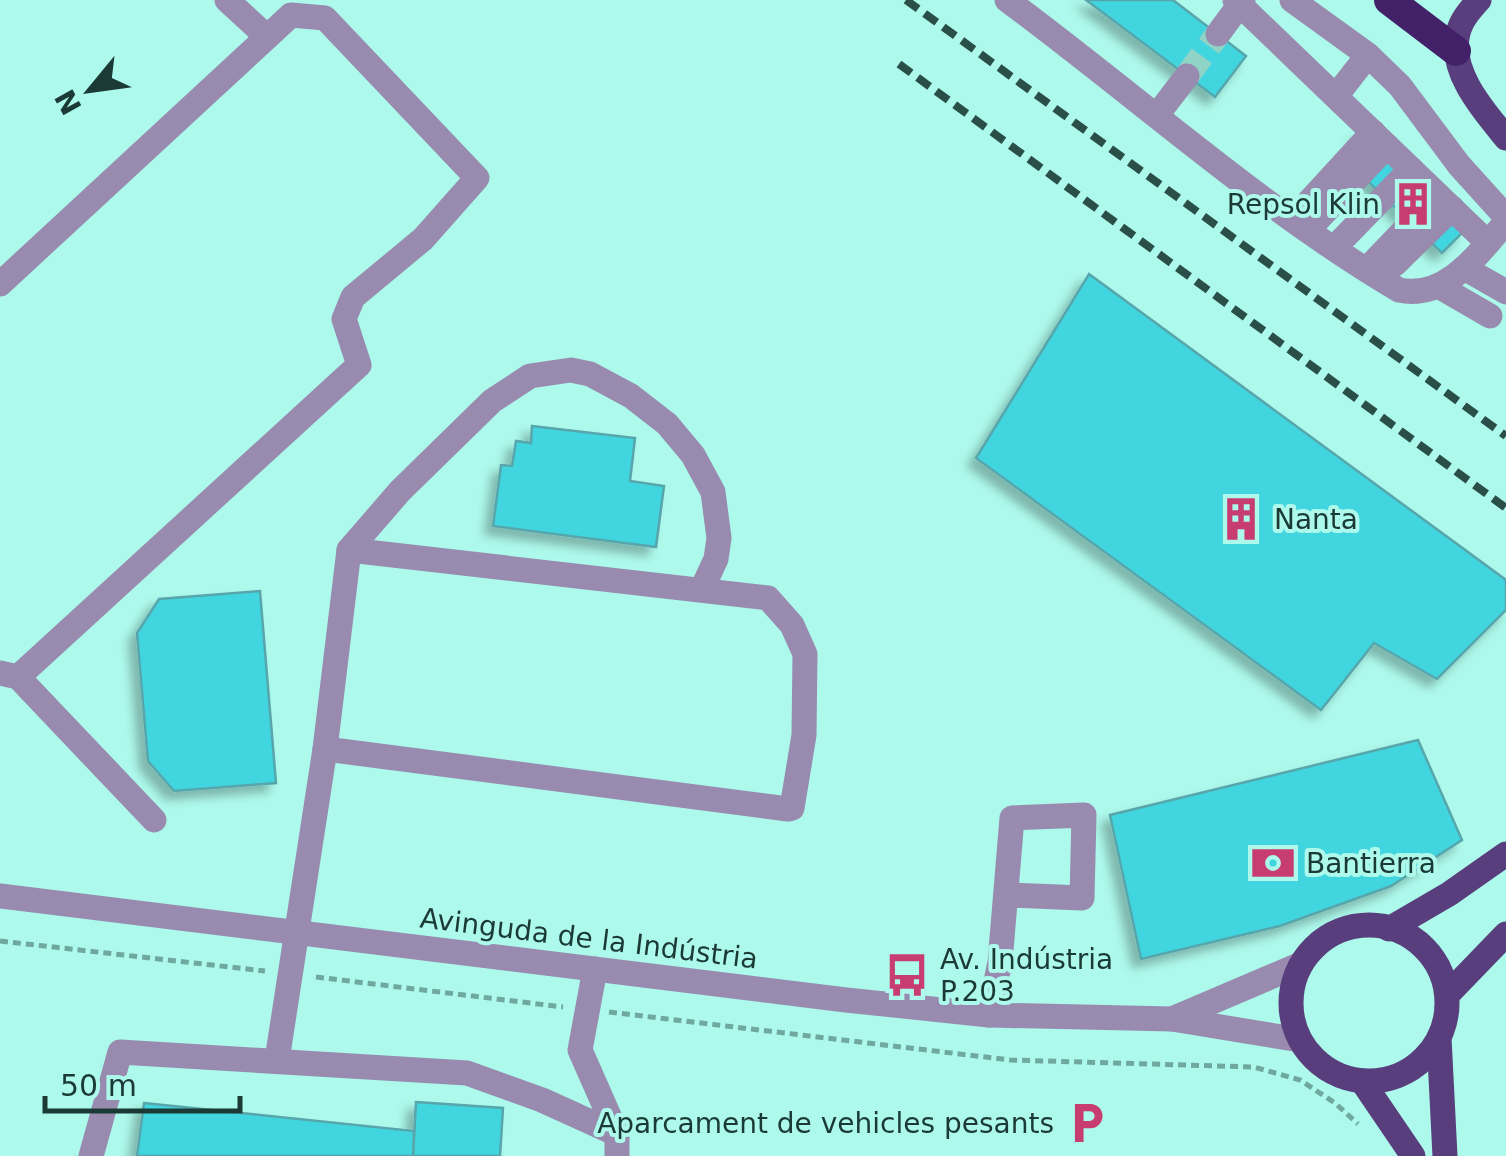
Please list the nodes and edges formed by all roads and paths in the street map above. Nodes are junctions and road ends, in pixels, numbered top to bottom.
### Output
1 (227, 0) edge
2 (1007, 0) edge
3 (1292, 0) edge
4 (1389, 0) edge
5 (1478, 0) edge
6 (1240, 1) edge
7 (1039, 9) edge
8 (1218, 34) tunnel mouth
9 (268, 37) junction
10 (1456, 50) junction
11 (1368, 55) junction
12 (1187, 76) tunnel mouth
13 (1336, 96) junction
14 (1157, 114) junction
15 (1506, 138) edge
16 (1392, 151) junction
17 (1451, 208) junction
18 (1506, 220) edge
19 (1314, 233) junction
20 (1488, 243) junction
21 (1464, 268) junction
22 (1380, 278) junction
23 (0, 284) edge
24 (1440, 286) junction
25 (1506, 292) edge
26 (1490, 316) dead end
27 (349, 550) junction
28 (702, 589) junction
29 (9, 675) edge
30 (326, 749) junction
31 (154, 820) dead end
32 (1506, 854) edge
33 (0, 896) edge
34 (1007, 896) dead end
35 (1389, 928) junction
36 (298, 932) junction
37 (1506, 934) edge
38 (0, 940) edge
39 (1301, 964) junction
40 (596, 969) junction
41 (291, 974) junction
42 (1448, 994) junction
43 (588, 1010) junction
44 (989, 1015) junction
45 (1172, 1019) junction
46 (1439, 1038) junction
47 (1300, 1040) junction
48 (277, 1060) junction
49 (1362, 1081) junction
50 (1367, 1134) dead end
51 (617, 1145) edge
52 (91, 1156) edge
53 (1413, 1156) edge
54 (1445, 1156) edge

1 - 9 street
2 - 7 street
3 - 11 street
4 - 10 highway
5 - 10 main road
6 - 8 street
6 - 13 street
7 - 14 street
9 - 23 street
9 - 29 street
10 - 15 main road
11 - 13 street
11 - 18 street
12 - 14 street
13 - 16 street
14 - 19 street
16 - 17 street
16 - 19 street
16 - 19 street
17 - 20 street
17 - 22 street
17 - 22 street
18 - 20 street
19 - 22 street
20 - 21 street
21 - 24 street
21 - 25 street
22 - 24 street
24 - 26 street
27 - 28 street
27 - 28 street
27 - 30 street
28 - 30 street
29 - 31 street
30 - 36 street
32 - 35 main road
33 - 36 street, Avinguda de la Indústria
34 - 44 street
35 - 39 main road
35 - 42 main road
36 - 40 street, Avinguda de la Indústria
36 - 41 street
37 - 42 main road
38 - 41 path
39 - 45 street, Avinguda de la Indústria
39 - 47 main road
40 - 43 street
40 - 44 street, Avinguda de la Indústria
41 - 43 path
41 - 48 street
42 - 46 main road
43 - 50 path
43 - 51 street
44 - 45 street, Avinguda de la Indústria
45 - 47 street, Avinguda de la Indústria
46 - 49 main road
46 - 54 main road
47 - 49 main road
48 - 51 street
48 - 52 street
49 - 53 main road

